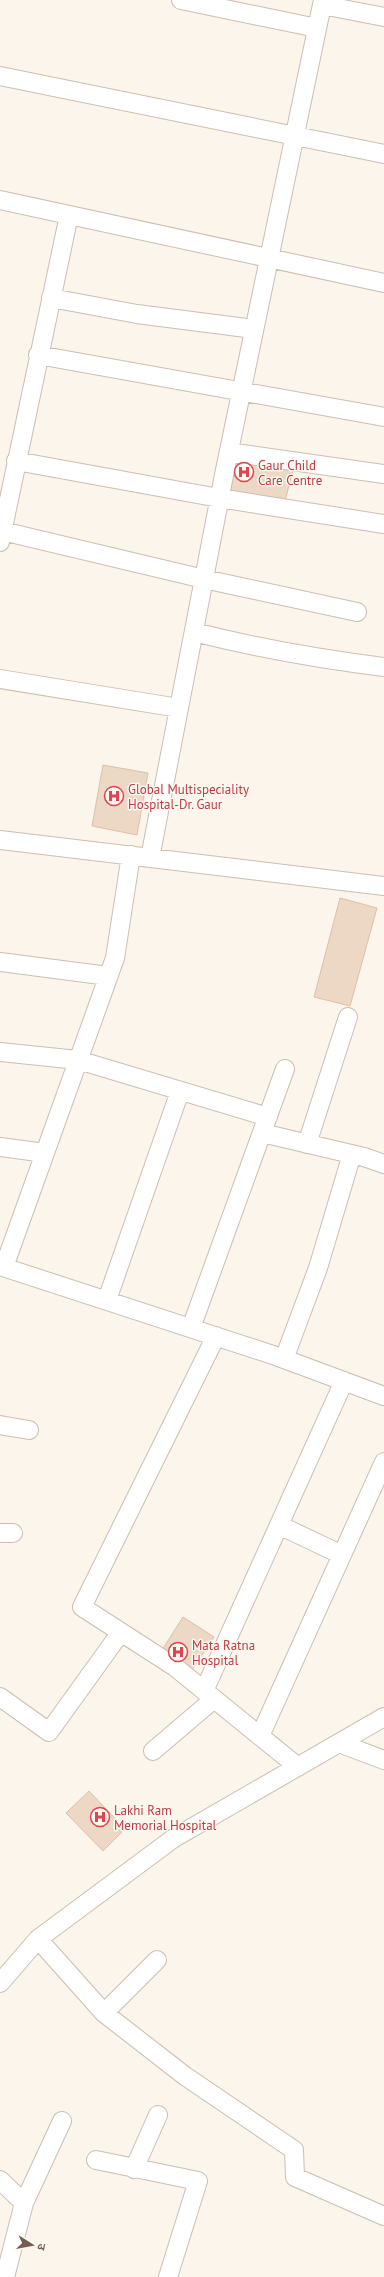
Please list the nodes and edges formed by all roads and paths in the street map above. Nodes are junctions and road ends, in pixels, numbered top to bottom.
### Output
1 (181, 0) edge
2 (322, 2) edge
3 (384, 18) edge
4 (317, 28) junction
5 (0, 76) edge
6 (294, 136) junction
7 (384, 154) edge
8 (0, 200) edge
9 (69, 215) junction
10 (269, 257) junction
11 (384, 283) edge
12 (51, 298) junction
13 (254, 329) junction
14 (38, 355) junction
15 (242, 390) junction
16 (384, 417) edge
17 (229, 452) junction
18 (16, 461) junction
19 (384, 474) edge
20 (219, 498) junction
21 (384, 524) edge
22 (1, 537) edge
23 (204, 579) junction
24 (357, 612) dead end
25 (194, 632) junction
26 (384, 667) edge
27 (0, 679) edge
28 (179, 708) junction
29 (0, 840) edge
30 (131, 856) junction
31 (150, 858) junction
32 (384, 886) edge
33 (0, 962) edge
34 (108, 976) junction
35 (348, 1017) dead end
36 (0, 1052) edge
37 (78, 1060) junction
38 (285, 1069) dead end
39 (180, 1091) junction
40 (265, 1125) junction
41 (307, 1144) junction
42 (0, 1147) edge
43 (45, 1153) junction
44 (352, 1154) junction
45 (384, 1164) edge
46 (2, 1266) edge
47 (107, 1300) junction
48 (191, 1328) junction
49 (216, 1336) junction
50 (284, 1359) junction
51 (344, 1382) junction
52 (383, 1393) edge
53 (0, 1425) edge
54 (29, 1430) dead end
55 (384, 1462) edge
56 (279, 1525) junction
57 (342, 1555) junction
58 (121, 1632) junction
59 (209, 1695) junction
60 (0, 1697) edge
61 (384, 1717) edge
62 (260, 1736) junction
63 (340, 1743) junction
64 (153, 1751) dead end
65 (384, 1760) edge
66 (298, 1767) junction
67 (38, 1939) junction
68 (157, 1960) dead end
69 (0, 1983) edge
70 (104, 2013) junction
71 (158, 2115) dead end
72 (62, 2121) dead end
73 (96, 2160) dead end
74 (134, 2169) junction
75 (0, 2180) edge
76 (24, 2203) junction
77 (384, 2216) edge
78 (5, 2277) edge
79 (168, 2277) edge

1 - 4 street
2 - 3 street
2 - 4 street
4 - 6 street
5 - 6 street
6 - 7 street
6 - 10 street
8 - 9 street
9 - 10 street
9 - 12 street
10 - 11 street
10 - 13 street
12 - 13 street
12 - 14 street
13 - 15 street
14 - 15 street
14 - 18 street
15 - 16 street
15 - 17 street
17 - 19 street
17 - 20 street
18 - 20 street
18 - 22 street
20 - 21 street
20 - 23 street
22 - 23 street
23 - 24 street
23 - 25 street
25 - 26 street
25 - 28 street
27 - 28 street
28 - 31 street
29 - 30 street
30 - 31 street
30 - 34 street
31 - 32 street
33 - 34 street
34 - 37 street
35 - 41 street
36 - 37 street
37 - 39 street
37 - 43 street
38 - 40 street
39 - 40 street
39 - 47 street
40 - 41 street
40 - 48 street
41 - 44 street
42 - 43 street
43 - 46 street
44 - 45 street
44 - 50 street
46 - 47 street
47 - 48 street
48 - 49 street
49 - 50 street
49 - 58 street
50 - 51 street
51 - 52 street
51 - 56 street
53 - 54 street
55 - 57 street
56 - 57 street
56 - 59 street
57 - 62 street
58 - 59 street
58 - 60 street
59 - 62 street
59 - 64 street
61 - 63 street
62 - 66 street
63 - 65 street
63 - 66 street
66 - 67 street
67 - 69 street
67 - 70 street
68 - 70 street
70 - 77 street
71 - 74 street
72 - 76 street
73 - 74 street
74 - 79 street
75 - 76 street
76 - 78 street

